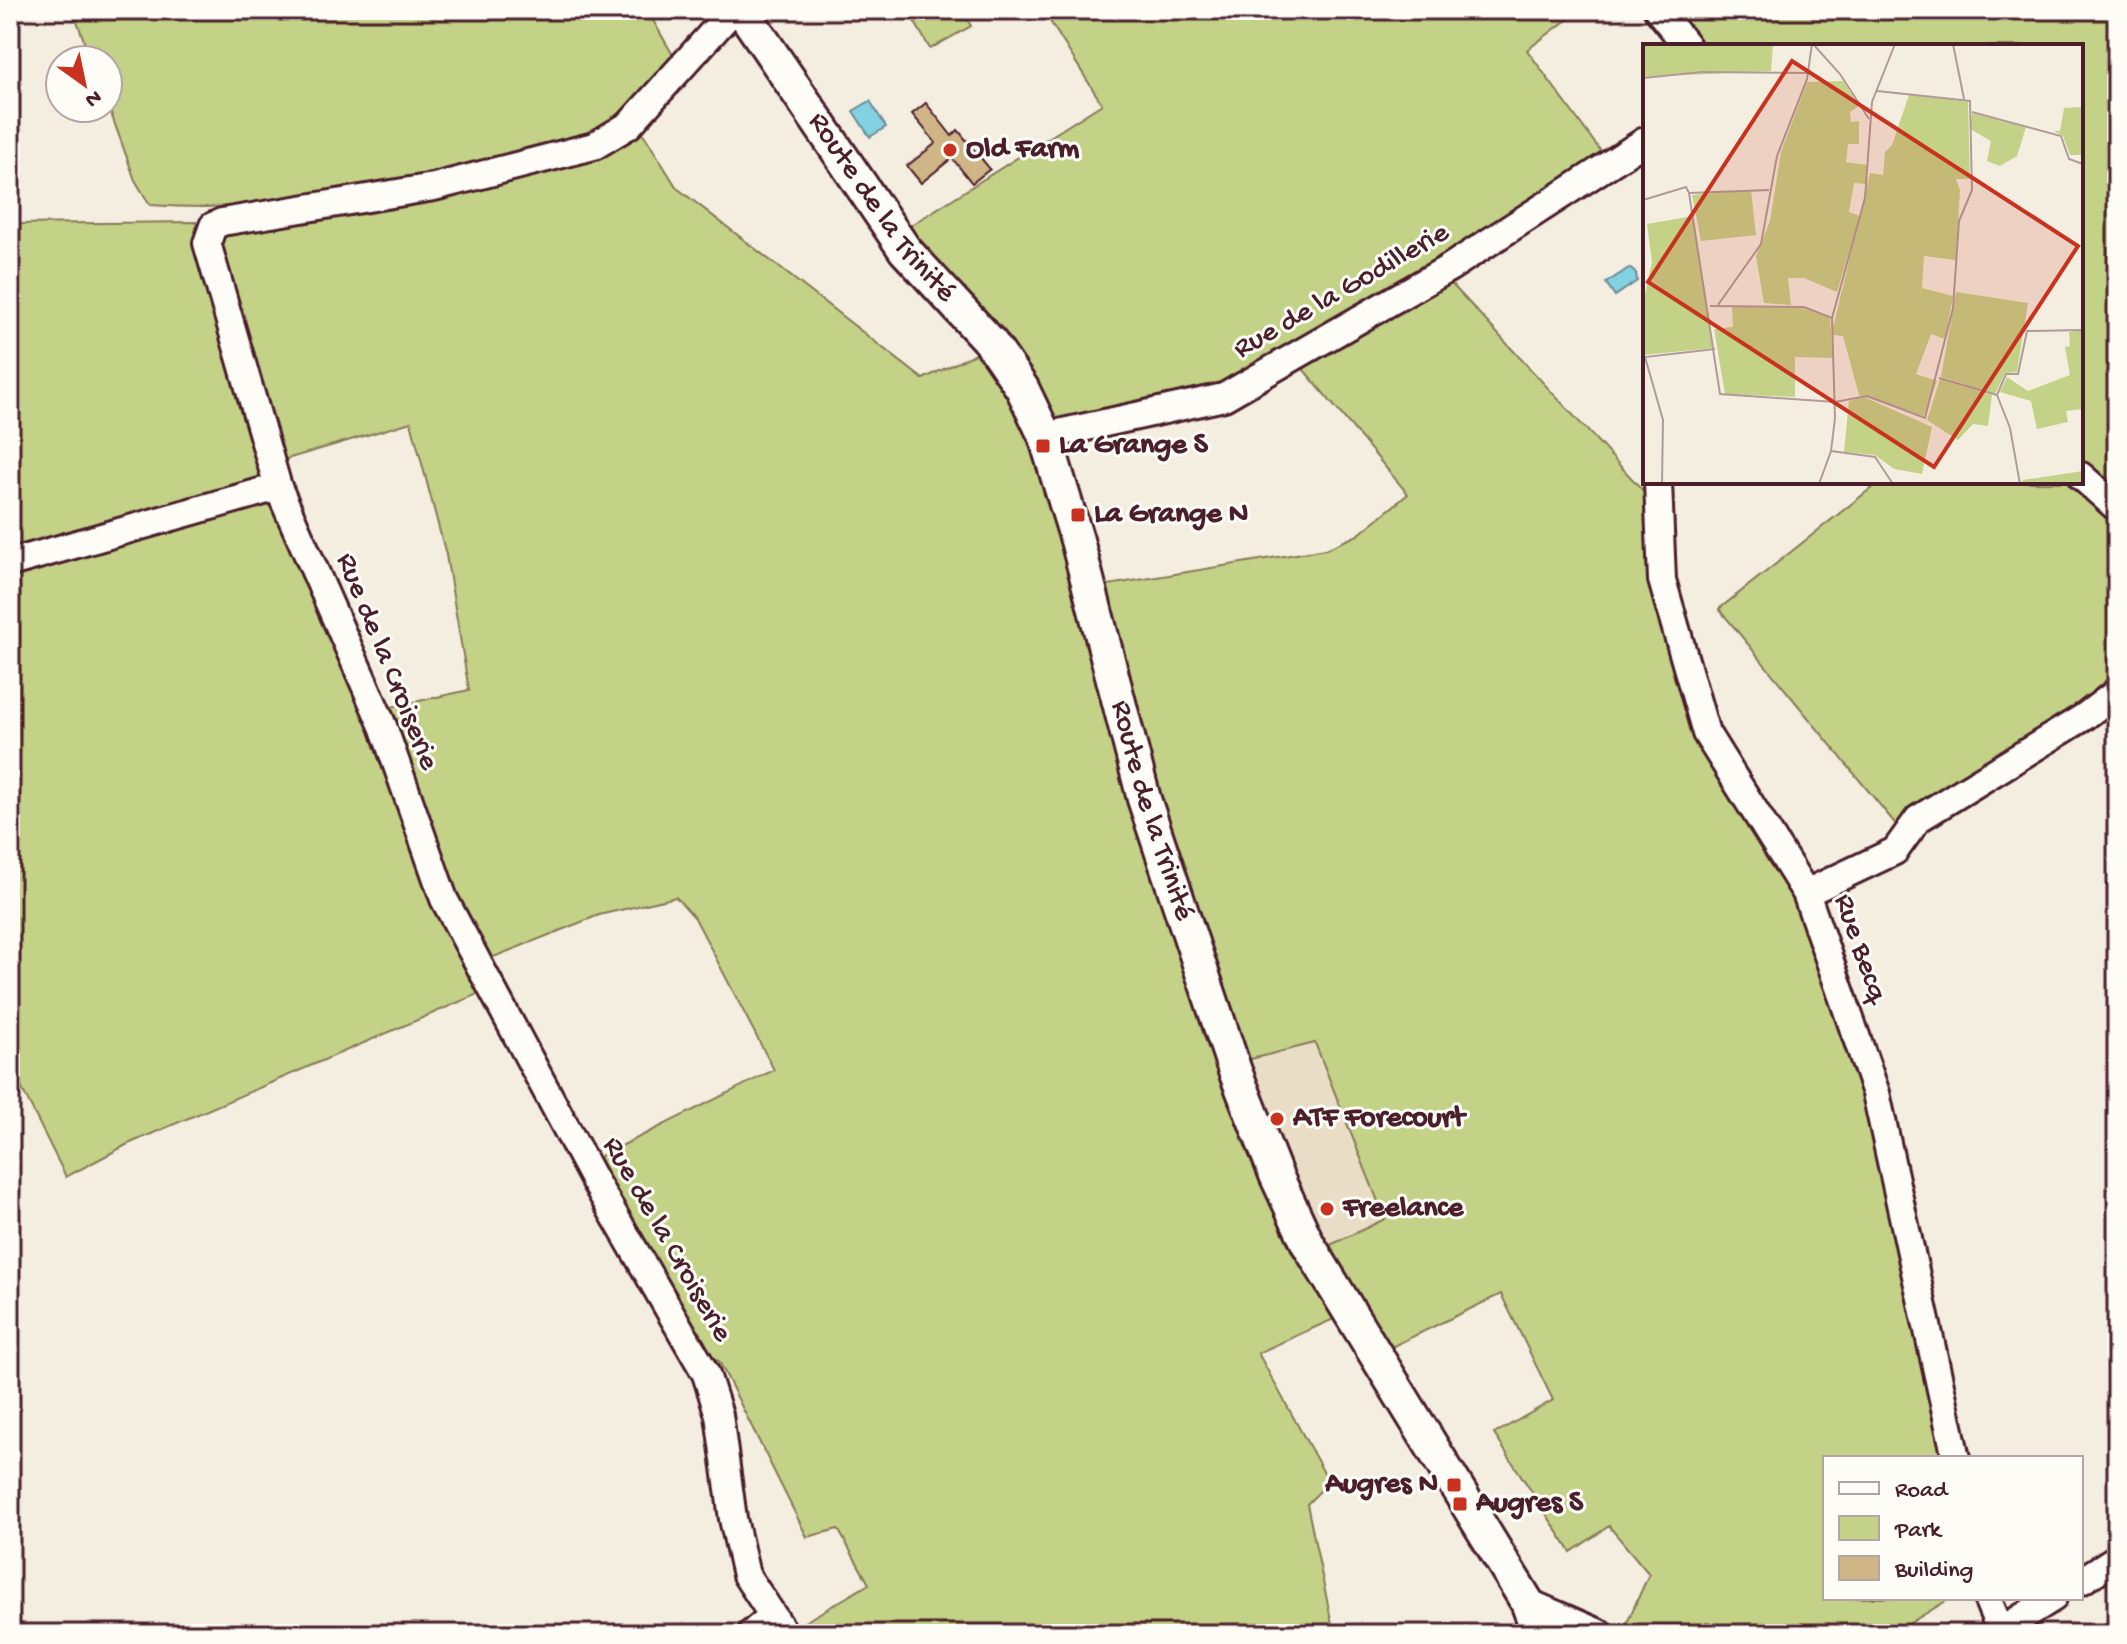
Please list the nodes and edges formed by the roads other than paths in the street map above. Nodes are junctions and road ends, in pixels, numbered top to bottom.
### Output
1 (733, 10) edge
2 (742, 10) edge
3 (1658, 10) edge
4 (1685, 44) edge
5 (1643, 142) edge
6 (1045, 436) junction
7 (2083, 478) edge
8 (1658, 484) edge
9 (278, 487) junction
10 (2117, 508) edge
11 (10, 563) edge
12 (2114, 702) edge
13 (1806, 893) junction
14 (1956, 1456) edge
15 (2117, 1558) edge
16 (2083, 1580) edge
17 (1988, 1600) edge
18 (2050, 1600) edge
19 (1527, 1602) junction
20 (769, 1628) edge
21 (2001, 1633) edge
22 (1539, 1634) edge
23 (1601, 1634) edge

1 - 9 street, Rue de la Croiserie
2 - 6 main road, Route de la Trinité
3 - 4 street
5 - 6 street, Rue de la Godillerie
6 - 19 main road, Route de la Trinité
7 - 10 street
8 - 13 street, Rue Becq
9 - 11 street
9 - 20 street, Rue de la Croiserie
12 - 13 street
13 - 14 street, Rue Becq
15 - 16 street
17 - 21 street
18 - 21 street
19 - 22 main road, Route de la Trinité
19 - 23 street

